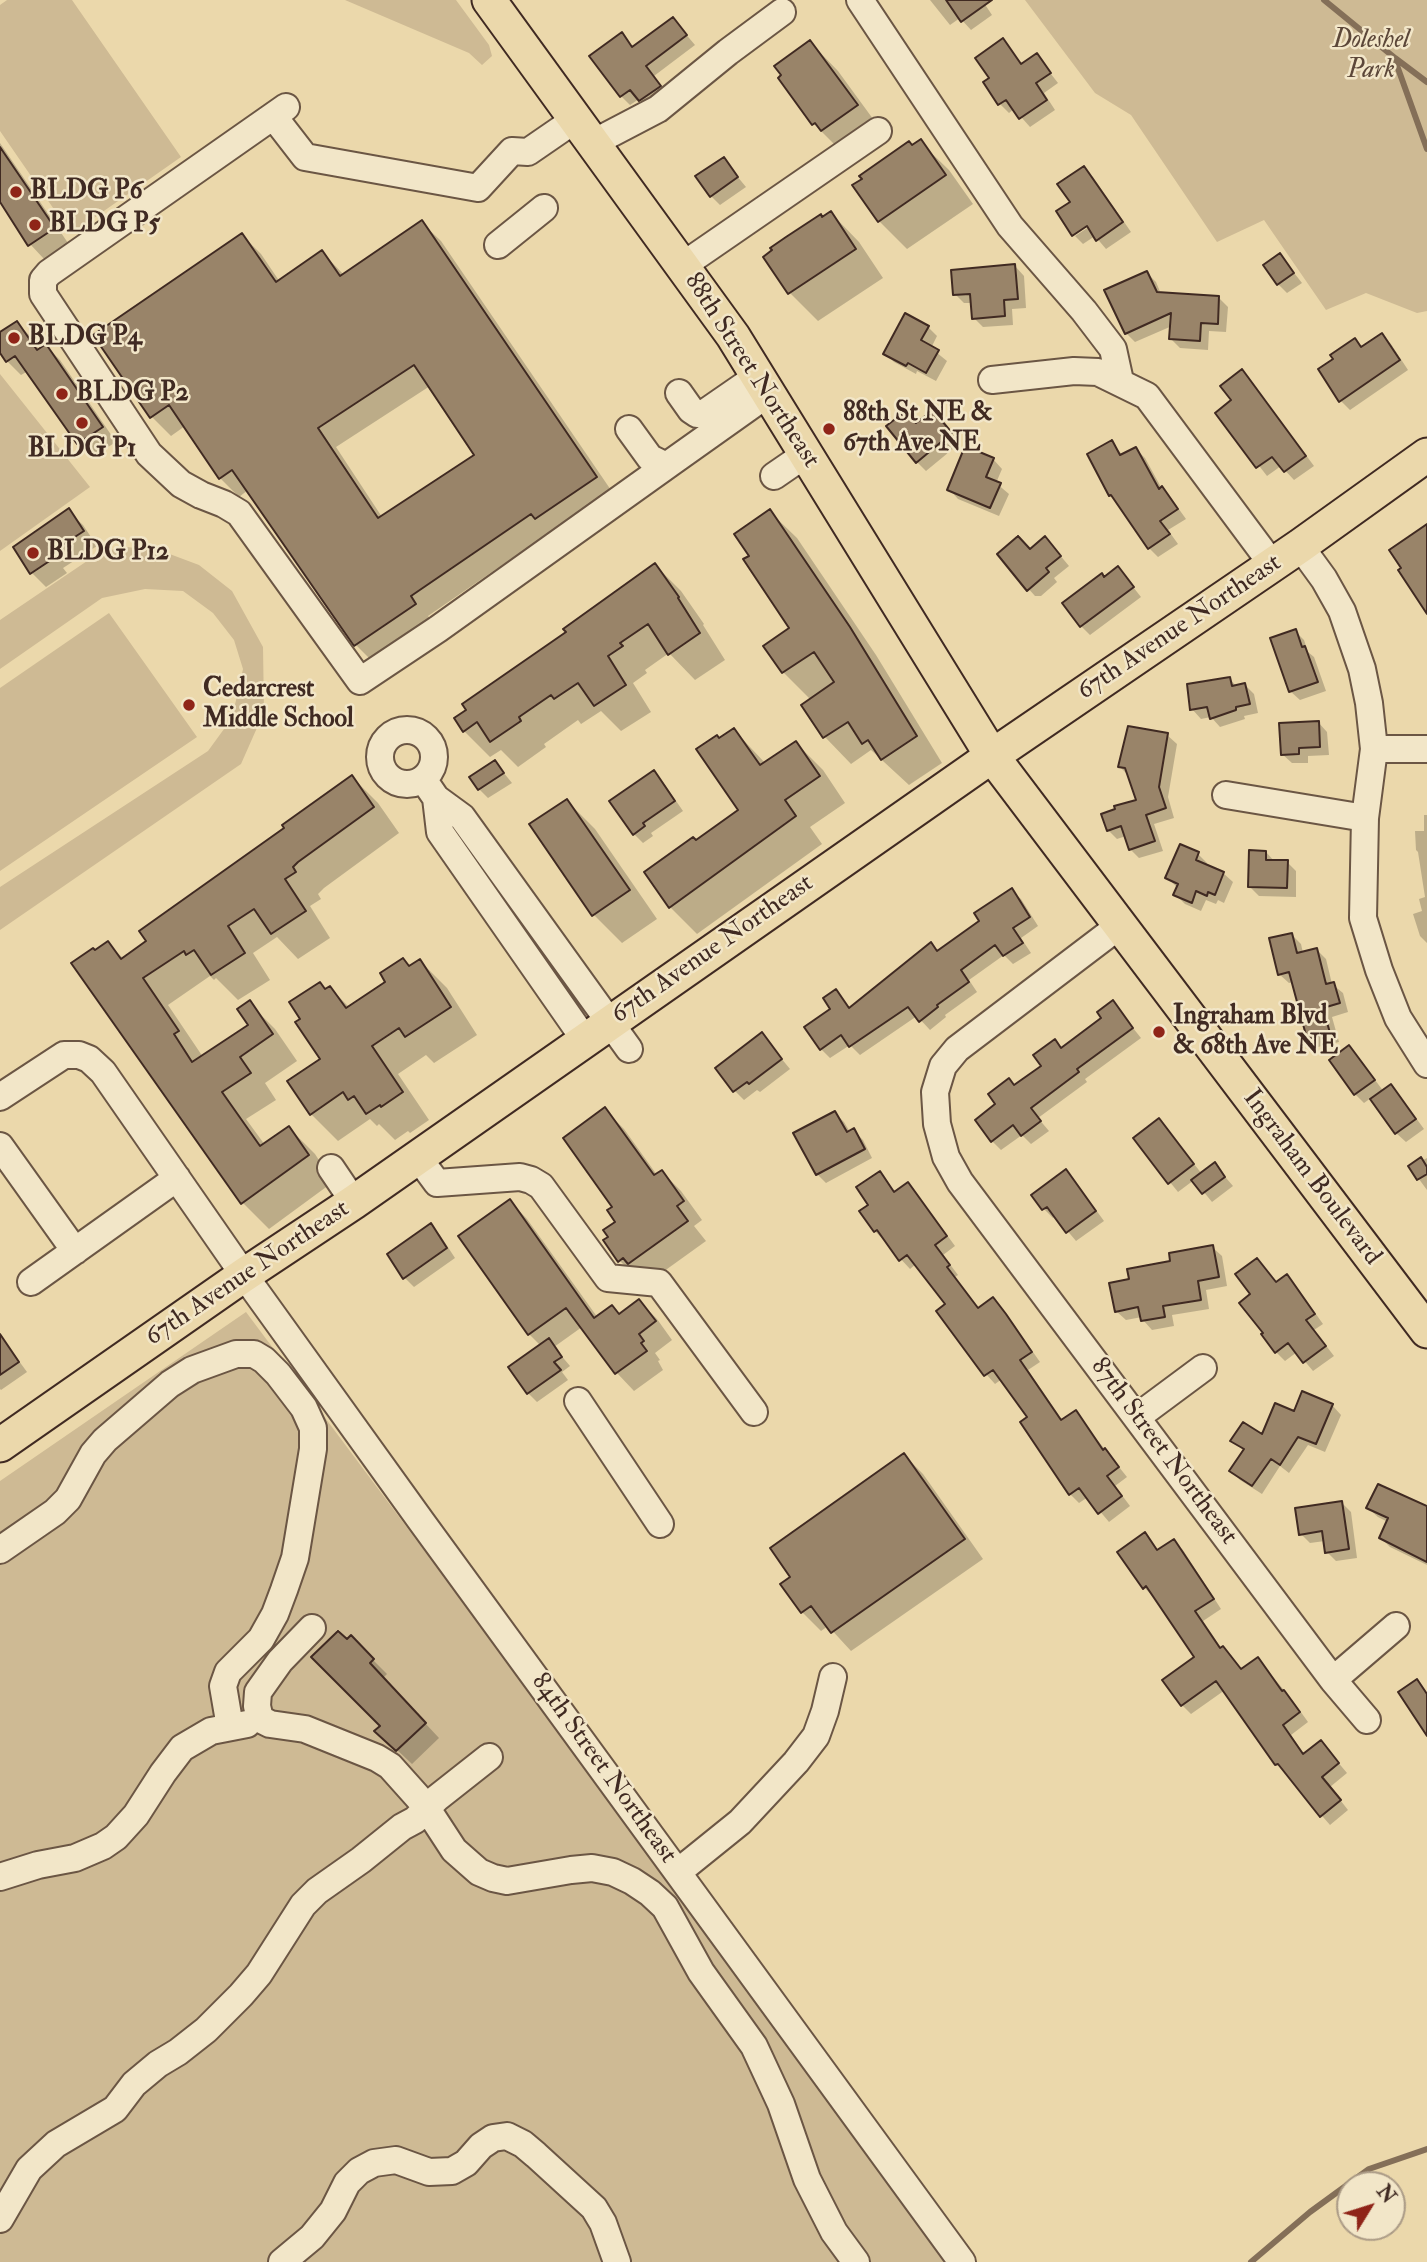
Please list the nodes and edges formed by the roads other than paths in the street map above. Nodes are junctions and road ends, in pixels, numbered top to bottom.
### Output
1 (489, 0) edge
2 (860, 0) edge
3 (782, 12) dead end
4 (584, 131) junction
5 (878, 131) dead end
6 (544, 208) dead end
7 (498, 245) dead end
8 (682, 266) junction
9 (992, 380) dead end
10 (1120, 381) junction
11 (763, 385) junction
12 (679, 393) dead end
13 (629, 429) dead end
14 (806, 454) junction
15 (1427, 456) edge
16 (669, 464) junction
17 (774, 477) dead end
18 (1300, 546) junction
19 (1272, 564) junction
20 (1427, 749) edge
21 (1374, 750) junction
22 (992, 756) junction
23 (1226, 795) dead end
24 (462, 817) junction
25 (1365, 818) junction
26 (440, 832) junction
27 (1119, 926) junction
28 (597, 1031) junction
29 (629, 1049) dead end
30 (1427, 1064) edge
31 (0, 1097) edge
32 (0, 1146) edge
33 (416, 1156) junction
34 (331, 1168) dead end
35 (177, 1178) junction
36 (354, 1202) junction
37 (75, 1251) junction
38 (244, 1275) junction
39 (32, 1282) dead end
40 (1427, 1331) edge
41 (1203, 1368) dead end
42 (578, 1401) dead end
43 (754, 1412) dead end
44 (1137, 1417) junction
45 (0, 1445) edge
46 (660, 1524) dead end
47 (0, 1550) edge
48 (1395, 1626) dead end
49 (312, 1629) dead end
50 (833, 1677) dead end
51 (1333, 1680) junction
52 (1367, 1720) dead end
53 (270, 1724) junction
54 (230, 1727) junction
55 (489, 1756) dead end
56 (427, 1809) junction
57 (678, 1872) junction
58 (0, 1877) edge
59 (0, 2219) edge
60 (282, 2262) edge
61 (617, 2262) edge
62 (856, 2262) edge
63 (962, 2262) edge

1 - 4 main road, 88th Street Northeast
2 - 10 street
3 - 4 street
4 - 8 main road, 88th Street Northeast
4 - 16 street
5 - 8 street
6 - 7 street
8 - 11 main road, 88th Street Northeast
9 - 10 street
10 - 19 street
11 - 12 street
11 - 14 main road, 88th Street Northeast
11 - 16 street
13 - 16 street
14 - 17 street
14 - 22 main road, 88th Street Northeast
15 - 18 main road, 67th Avenue Northeast
18 - 19 main road, 67th Avenue Northeast
18 - 21 street
19 - 22 main road, 67th Avenue Northeast
20 - 21 street
21 - 25 street
22 - 27 main road, Ingraham Boulevard
22 - 28 main road, 67th Avenue Northeast
23 - 25 street
24 - 26 street
24 - 26 street
24 - 28 street
25 - 30 street
26 - 28 street
27 - 40 main road, Ingraham Boulevard
27 - 44 street, 87th Street Northeast
28 - 29 street
28 - 33 main road, 67th Avenue Northeast
31 - 35 street, 84th Street Northeast
32 - 37 street
33 - 36 main road, 67th Avenue Northeast
33 - 43 street
34 - 36 street
35 - 37 street
35 - 38 street, 84th Street Northeast
36 - 38 main road, 67th Avenue Northeast
37 - 39 street
38 - 45 main road, 67th Avenue Northeast
38 - 57 street, 84th Street Northeast
41 - 44 street
42 - 46 street
44 - 51 street, 87th Street Northeast
47 - 54 street
48 - 51 street
49 - 53 street
50 - 57 street
51 - 52 street, 87th Street Northeast
53 - 54 street
53 - 56 street
54 - 58 street
55 - 56 street
56 - 59 street
56 - 62 street
57 - 63 street, 84th Street Northeast
60 - 61 street

